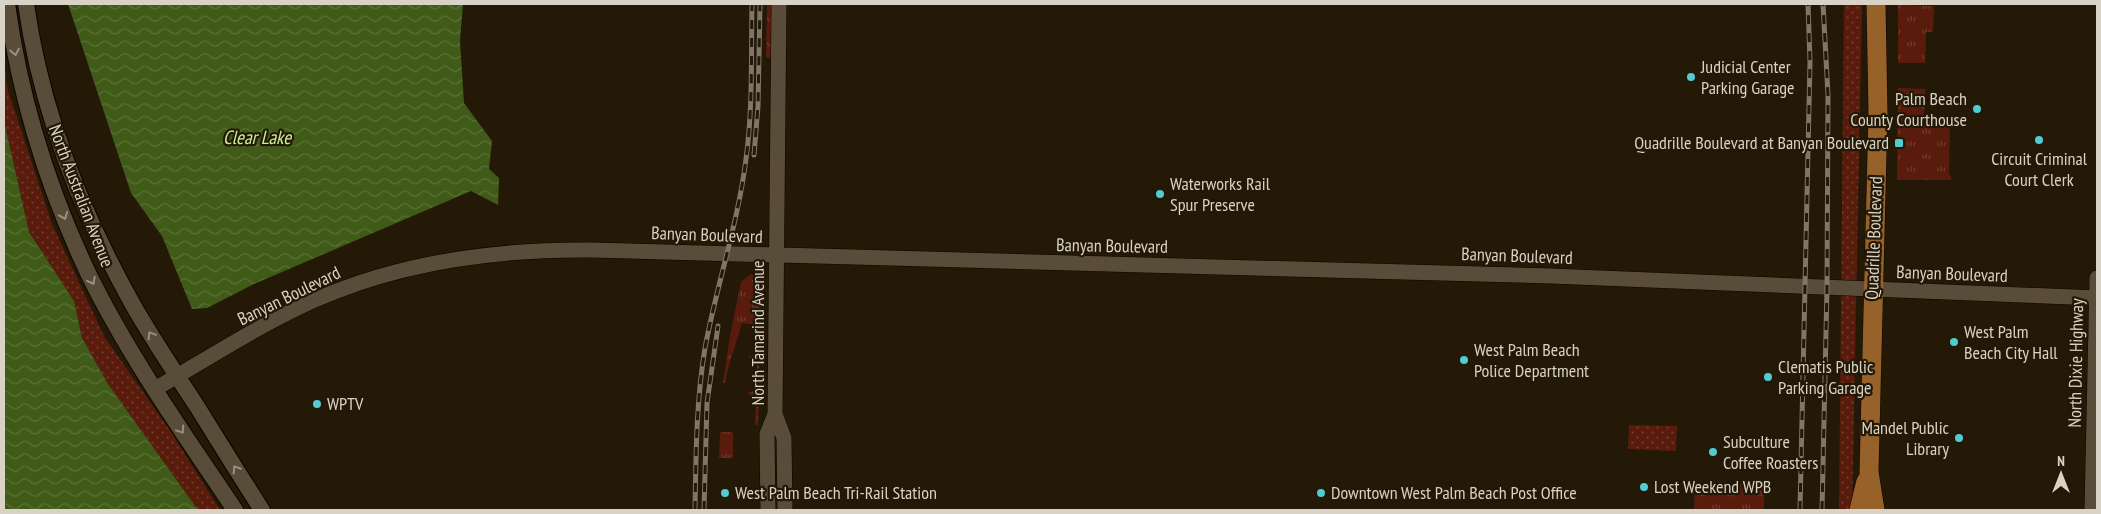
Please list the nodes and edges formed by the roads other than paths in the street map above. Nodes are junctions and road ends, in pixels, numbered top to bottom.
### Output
1 (7, 4) edge
2 (26, 4) edge
3 (779, 4) edge
4 (1876, 4) edge
5 (777, 256) junction
6 (2097, 278) edge
7 (1873, 290) junction
8 (2097, 298) edge
9 (177, 376) junction
10 (155, 389) junction
11 (776, 414) junction
12 (768, 445) junction
13 (1868, 472) junction
14 (784, 483) junction
15 (235, 510) edge
16 (262, 510) edge
17 (768, 510) edge
18 (785, 510) edge
19 (1859, 510) edge
20 (1874, 510) edge
21 (2092, 510) edge

1 -> 10 main road, North Australian Avenue
9 -> 2 main road, North Australian Avenue
3 - 5 street, North Tamarind Avenue
4 - 7 main road, Quadrille Boulevard
5 - 7 street, Banyan Boulevard
5 - 9 street, Banyan Boulevard
5 - 11 street, North Tamarind Avenue
6 - 8 street, North Dixie Highway
7 - 8 street, Banyan Boulevard
7 - 13 main road, Quadrille Boulevard
8 - 21 street, North Dixie Highway
9 - 10 street, Banyan Boulevard
16 -> 9 main road, North Australian Avenue
10 -> 15 main road, North Australian Avenue
11 - 12 street
11 - 14 street, North Tamarind Avenue
12 - 14 street
12 - 17 street
13 - 19 main road, Quadrille Boulevard
13 - 20 main road, Quadrille Boulevard
14 - 18 street, North Tamarind Avenue

